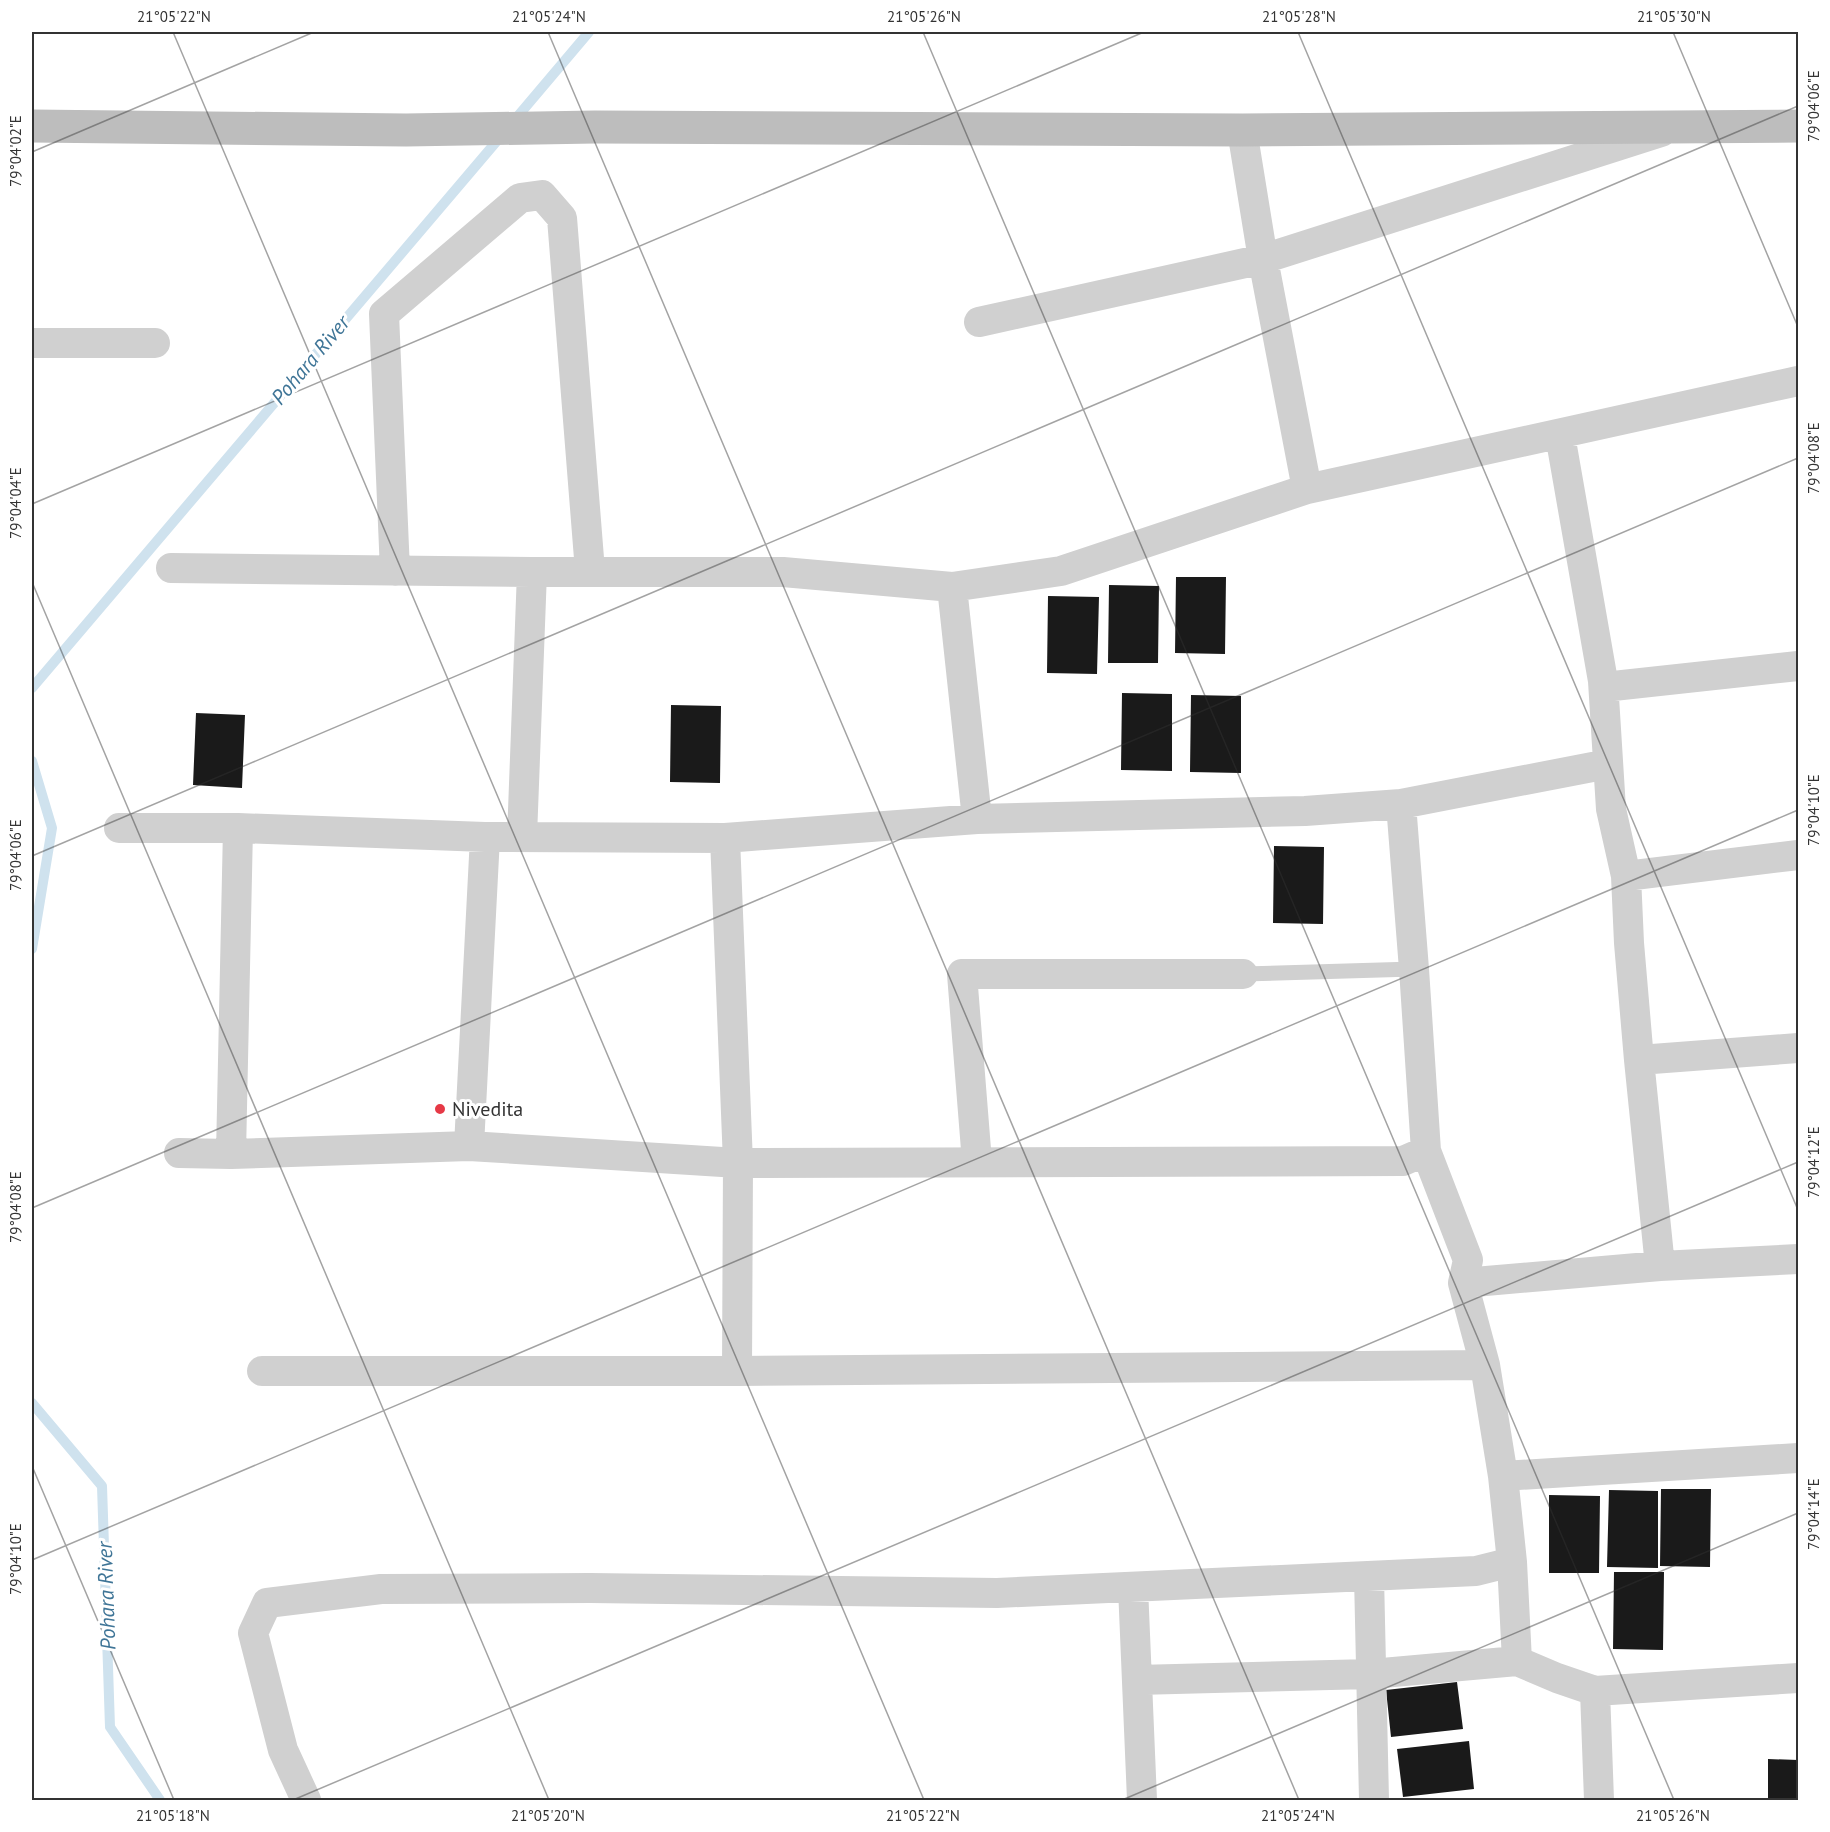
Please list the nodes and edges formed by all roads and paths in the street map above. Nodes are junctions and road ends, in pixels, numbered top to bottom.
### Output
1 (32, 126) edge
2 (1798, 126) edge
3 (1676, 127) junction
4 (1242, 130) junction
5 (1263, 259) junction
6 (979, 322) dead end
7 (32, 343) edge
8 (156, 343) dead end
9 (1798, 381) edge
10 (1560, 435) junction
11 (1307, 489) junction
12 (171, 568) dead end
13 (395, 571) junction
14 (590, 571) junction
15 (532, 572) junction
16 (952, 587) junction
17 (1798, 666) edge
18 (1604, 687) junction
19 (1608, 764) junction
20 (1401, 804) junction
21 (977, 819) junction
22 (119, 828) dead end
23 (238, 828) junction
24 (485, 837) junction
25 (522, 837) junction
26 (725, 838) junction
27 (1798, 855) edge
28 (1626, 876) junction
29 (1414, 969) junction
30 (1243, 974) joint
31 (1798, 1048) edge
32 (1639, 1060) junction
33 (469, 1146) junction
34 (1426, 1151) junction
35 (179, 1153) dead end
36 (231, 1155) junction
37 (977, 1162) junction
38 (738, 1163) junction
39 (1798, 1259) edge
40 (1660, 1266) junction
41 (1463, 1283) junction
42 (1485, 1365) junction
43 (262, 1371) dead end
44 (737, 1371) junction
45 (1798, 1458) edge
46 (1503, 1476) junction
47 (1512, 1562) junction
48 (1369, 1576) junction
49 (1133, 1587) junction
50 (1517, 1661) junction
51 (1371, 1674) junction
52 (1798, 1678) edge
53 (1137, 1680) junction
54 (1595, 1691) junction
55 (306, 1800) edge
56 (1142, 1800) edge
57 (1374, 1800) edge
58 (1599, 1800) edge

1 - 4 street
2 - 3 street
3 - 4 street
3 - 5 street
4 - 5 street
5 - 6 street
5 - 11 street
7 - 8 street
9 - 10 street
10 - 11 street
10 - 18 street
11 - 16 street
12 - 13 street
13 - 14 street
13 - 15 street
14 - 15 street
14 - 16 street
15 - 25 street
16 - 21 street
17 - 18 street
18 - 19 street
19 - 20 street
19 - 28 street
20 - 21 street
20 - 29 street
21 - 26 street
22 - 23 street
23 - 24 street
23 - 36 street
24 - 25 street
24 - 33 street
25 - 26 street
26 - 38 street
27 - 28 street
28 - 32 street
29 - 30 lane
29 - 34 street
30 - 37 street
31 - 32 street
32 - 40 street
33 - 36 street
33 - 38 street
34 - 37 street
34 - 41 street
35 - 36 street
37 - 38 street
38 - 44 street
39 - 40 street
40 - 41 street
41 - 42 street
42 - 44 street
42 - 46 street
43 - 44 street
45 - 46 street
46 - 47 street
47 - 48 street
47 - 50 street
48 - 49 street
48 - 51 street
49 - 53 street
49 - 55 street
50 - 51 street
50 - 54 street
51 - 53 street
51 - 57 street
52 - 54 street
53 - 56 street
54 - 58 street

